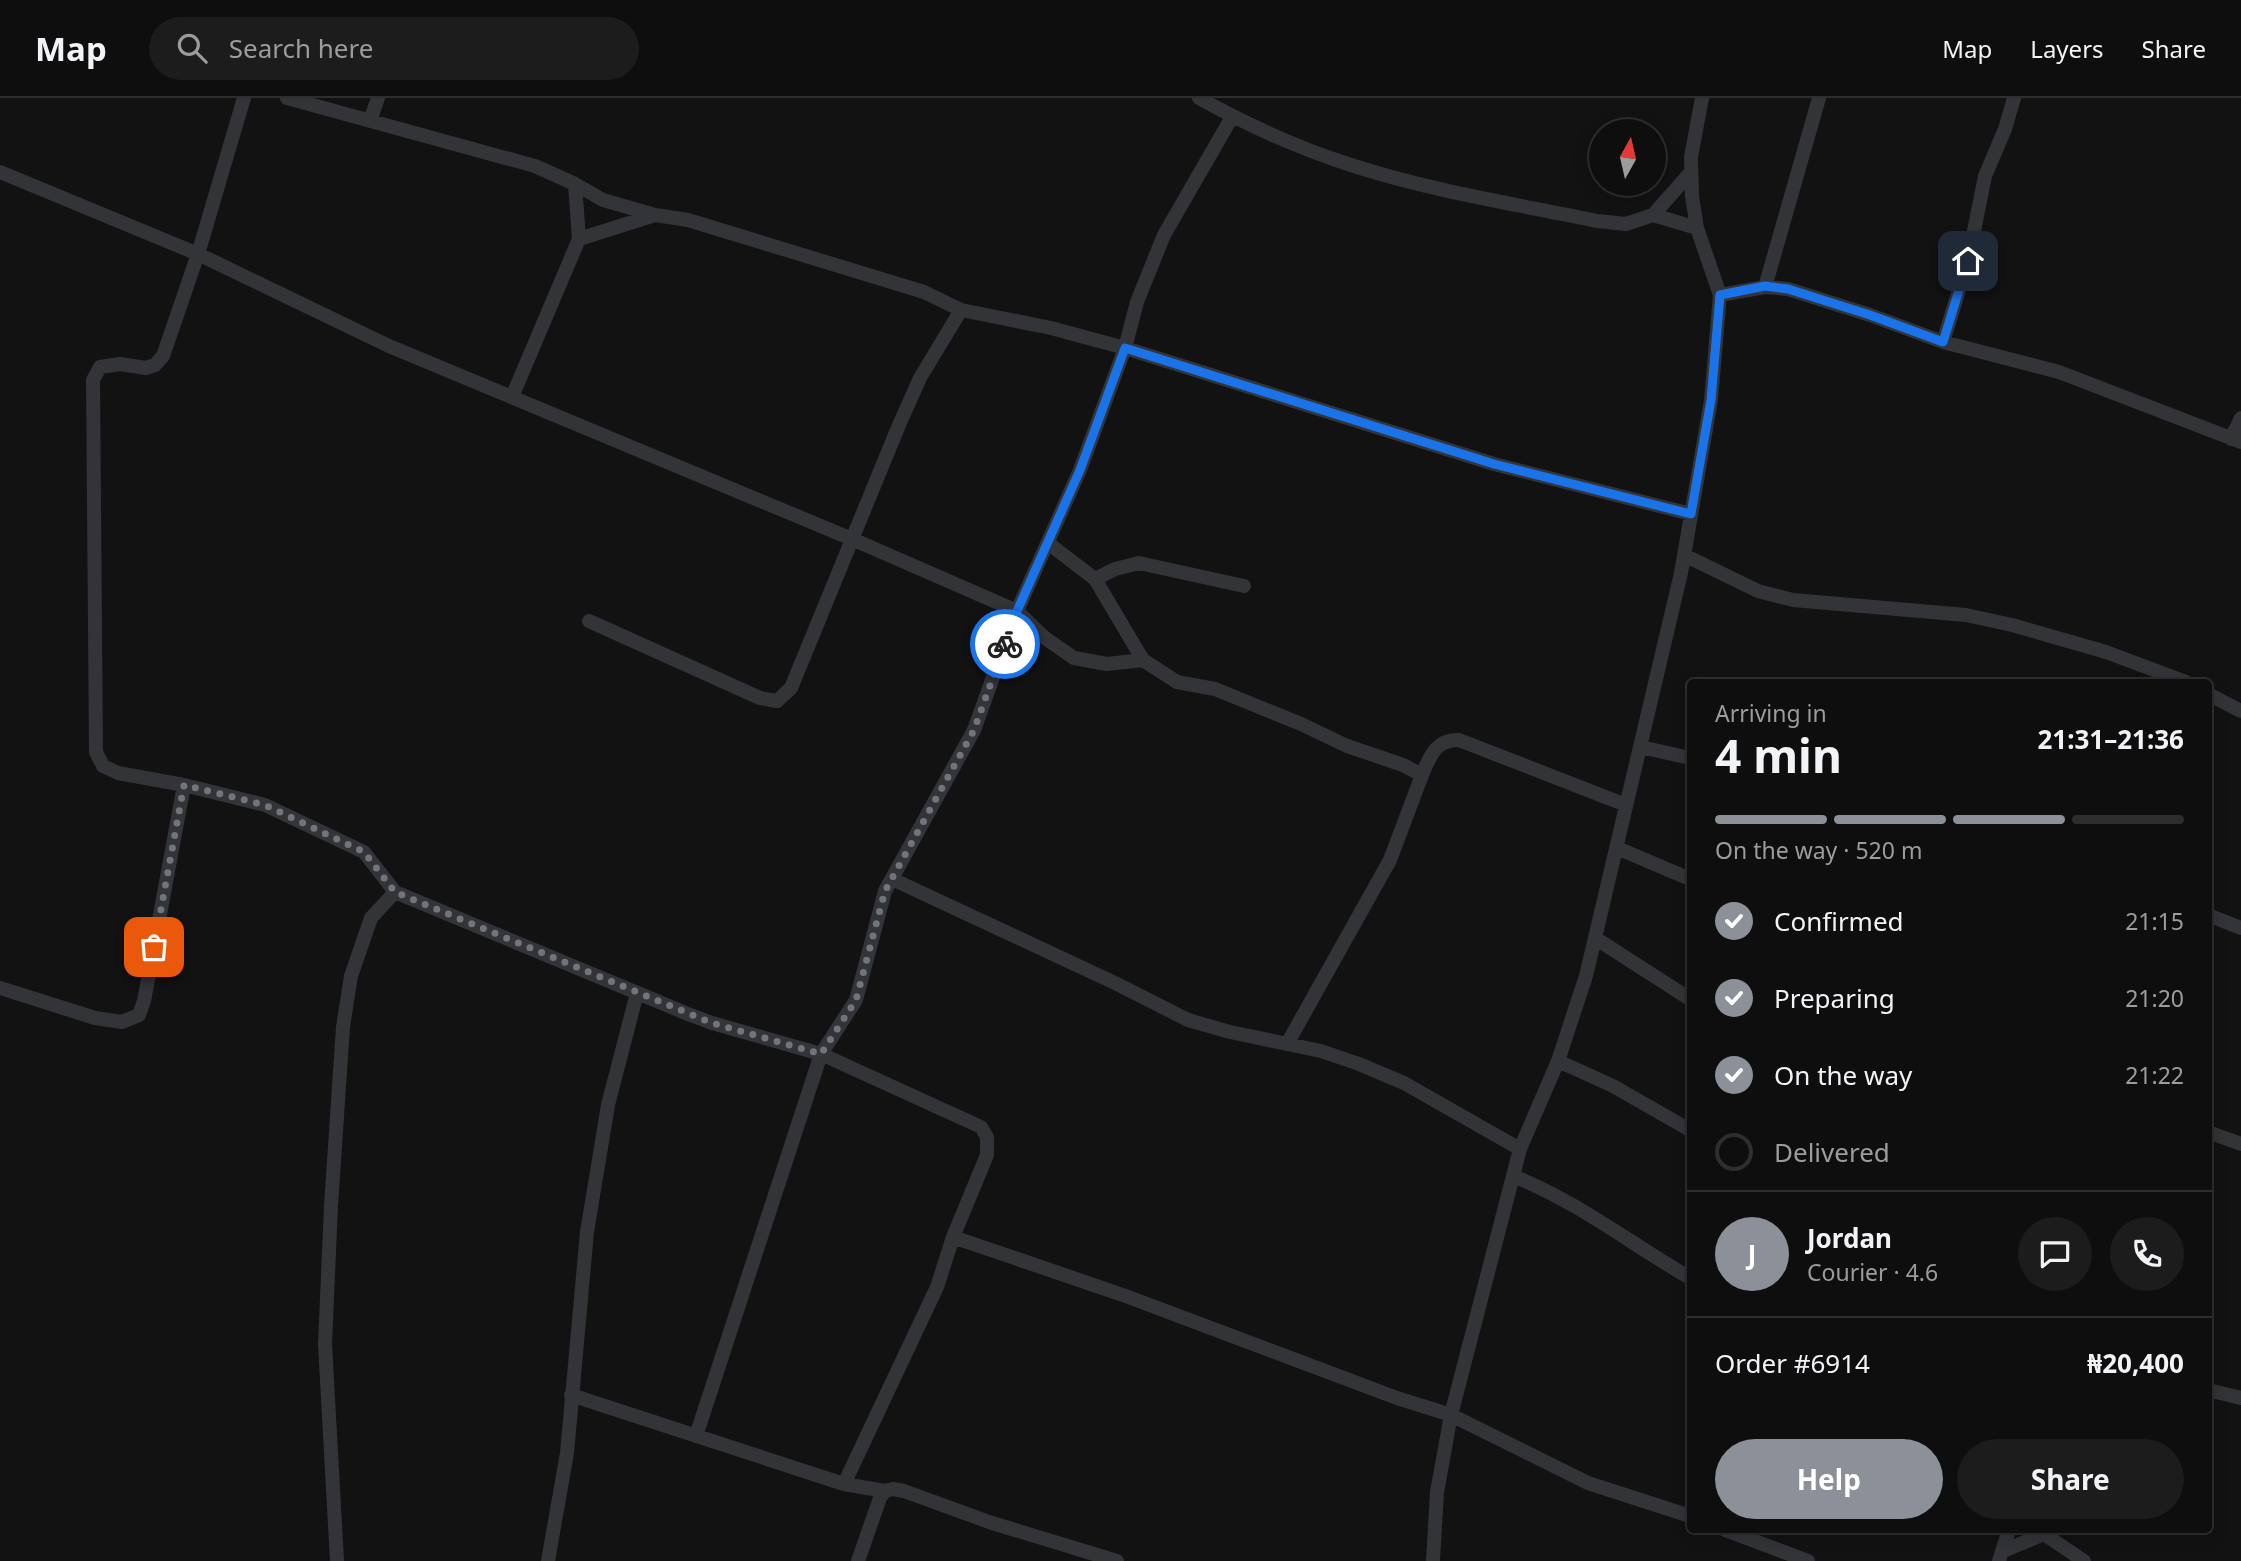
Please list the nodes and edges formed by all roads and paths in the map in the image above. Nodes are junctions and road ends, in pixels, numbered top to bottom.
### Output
1 (244, 98) edge
2 (287, 98) edge
3 (378, 98) edge
4 (1199, 98) edge
5 (1702, 98) edge
6 (1819, 98) edge
7 (2014, 98) edge
8 (1232, 117) junction
9 (370, 121) junction
10 (0, 172) edge
11 (1691, 172) junction
12 (575, 184) junction
13 (655, 215) junction
14 (1653, 215) junction
15 (1697, 228) junction
16 (579, 239) junction
17 (198, 254) junction
18 (1765, 286) junction
19 (1720, 295) junction
20 (961, 310) junction
21 (1943, 342) junction
22 (1125, 348) junction
23 (512, 397) junction
24 (2241, 418) edge
25 (2236, 441) edge
26 (1691, 514) junction
27 (852, 539) junction
28 (1048, 543) junction
29 (1684, 555) junction
30 (1095, 579) junction
31 (1244, 586) dead end
32 (1017, 611) junction
33 (589, 621) dead end
34 (1143, 660) junction
35 (2178, 679) edge
36 (2212, 696) edge
37 (2241, 711) edge
38 (1641, 747) junction
39 (1687, 757) edge
40 (1422, 775) junction
41 (184, 785) junction
42 (1626, 805) junction
43 (1617, 848) junction
44 (1687, 877) edge
45 (892, 879) junction
46 (395, 892) junction
47 (2212, 917) edge
48 (2241, 928) edge
49 (1595, 938) junction
50 (0, 988) edge
51 (637, 993) junction
52 (1687, 997) edge
53 (1287, 1044) junction
54 (821, 1054) junction
55 (1559, 1061) junction
56 (1687, 1128) edge
57 (2212, 1133) edge
58 (2241, 1144) edge
59 (1520, 1149) junction
60 (1513, 1176) junction
61 (953, 1237) junction
62 (1687, 1276) edge
63 (2212, 1391) edge
64 (571, 1395) junction
65 (2241, 1398) edge
66 (1451, 1415) junction
67 (696, 1436) junction
68 (844, 1484) junction
69 (885, 1491) junction
70 (1687, 1515) edge
71 (1733, 1533) edge
72 (2008, 1533) edge
73 (2041, 1533) edge
74 (2044, 1533) edge
75 (2001, 1556) edge
76 (337, 1561) edge
77 (548, 1561) edge
78 (858, 1561) edge
79 (1117, 1561) edge
80 (1433, 1561) edge
81 (1808, 1561) edge
82 (2084, 1561) edge

1 - 17 street
2 - 9 street
3 - 9 street
4 - 8 street
5 - 11 street
6 - 18 street
7 - 21 street
8 - 14 street
8 - 22 street
9 - 12 street
10 - 17 street
11 - 14 street
11 - 15 street
12 - 13 street
12 - 16 street
13 - 16 street
13 - 20 street
14 - 15 street
15 - 19 street
16 - 23 street
17 - 23 street
17 - 41 street
18 - 19 street
18 - 21 street
19 - 26 street
20 - 22 street
20 - 27 street
21 - 25 street
22 - 26 street
22 - 28 street
23 - 27 street
24 - 25 street
26 - 29 street
27 - 32 street
27 - 33 street
28 - 30 street
28 - 32 street
29 - 35 street
29 - 38 street
30 - 31 street
30 - 34 street
32 - 34 street
32 - 45 street
34 - 40 street
36 - 37 street
38 - 39 street
38 - 42 street
40 - 42 street
40 - 53 street
41 - 46 street
41 - 50 street
42 - 43 street
43 - 44 street
43 - 49 street
45 - 53 street
45 - 54 street
46 - 51 street
46 - 76 street
47 - 48 street
49 - 52 street
49 - 55 street
51 - 54 street
51 - 64 street
53 - 59 street
54 - 61 street
54 - 67 street
55 - 56 street
55 - 59 street
57 - 58 street
59 - 60 street
60 - 62 street
60 - 66 street
61 - 66 street
61 - 68 street
63 - 65 street
64 - 67 street
64 - 77 street
66 - 70 street
66 - 80 street
67 - 68 street
68 - 69 street
69 - 78 street
69 - 79 street
71 - 81 street
72 - 75 street
73 - 75 street
74 - 82 street

